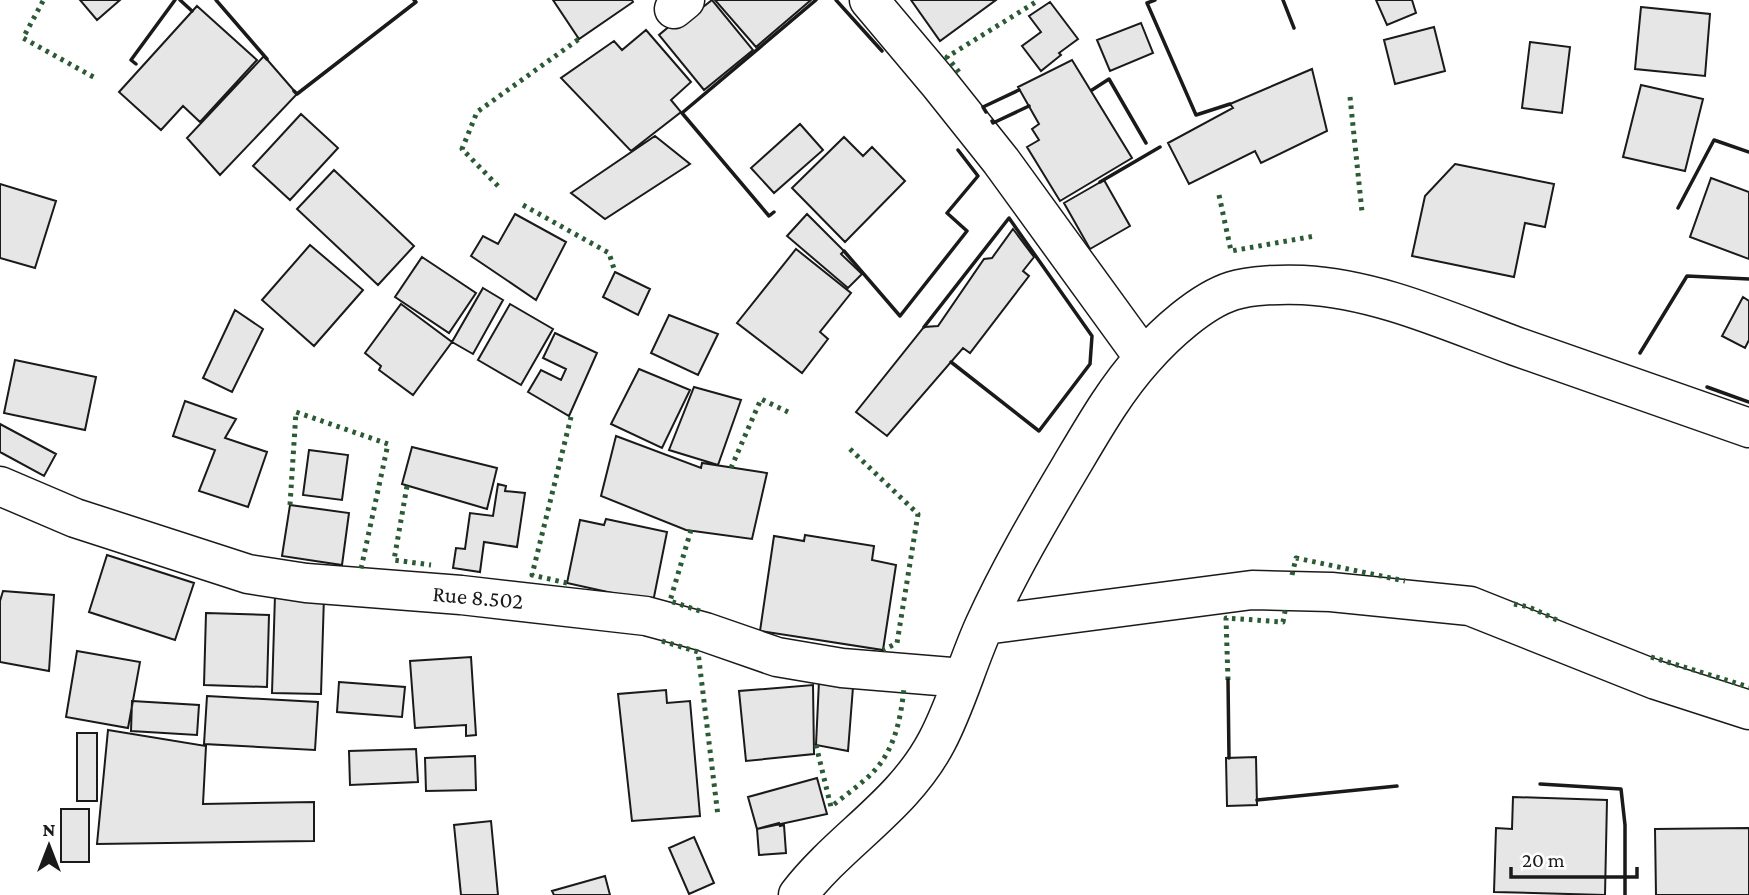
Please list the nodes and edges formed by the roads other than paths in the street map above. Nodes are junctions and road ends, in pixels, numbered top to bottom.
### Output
1 (869, 0) edge
2 (1144, 358) junction
3 (1749, 428) edge
4 (0, 486) edge
5 (985, 625) junction
6 (963, 678) junction
7 (1749, 710) edge
8 (798, 895) edge

1 - 2 street
2 - 3 street
2 - 5 street
4 - 6 street, Rue 8.502
5 - 6 street
5 - 7 street
6 - 8 street

